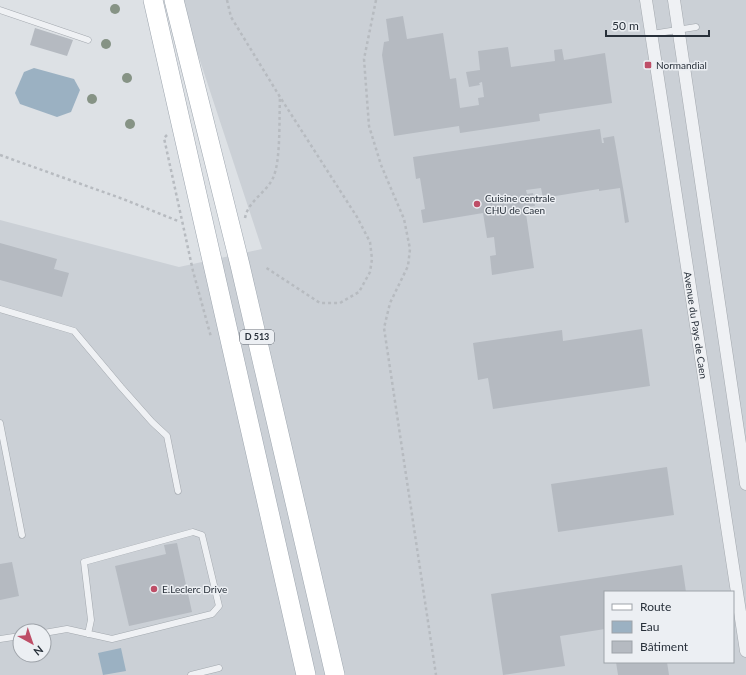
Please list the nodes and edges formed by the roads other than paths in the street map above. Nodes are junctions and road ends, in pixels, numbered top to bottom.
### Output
1 (153, 0) edge
2 (174, 0) edge
3 (646, 0) edge
4 (674, 0) edge
5 (0, 10) edge
6 (696, 27) dead end
7 (678, 30) junction
8 (652, 34) junction
9 (88, 40) dead end
10 (0, 309) edge
11 (0, 423) edge
12 (746, 484) edge
13 (178, 490) dead end
14 (22, 535) dead end
15 (52, 632) edge
16 (88, 634) junction
17 (12, 637) edge
18 (0, 639) edge
19 (746, 650) edge
20 (219, 668) dead end
21 (191, 675) edge
22 (306, 675) edge
23 (335, 675) edge

1 - 22 main road, D 513
2 - 23 main road, D 513
3 - 8 street, Avenue du Pays de Caen
4 - 7 street
5 - 9 lane
6 - 7 lane
7 - 8 lane
7 - 12 street
8 - 19 street, Avenue du Pays de Caen
10 - 13 lane
11 - 14 lane
15 - 16 lane
16 - 16 lane
17 - 18 lane
20 - 21 lane

